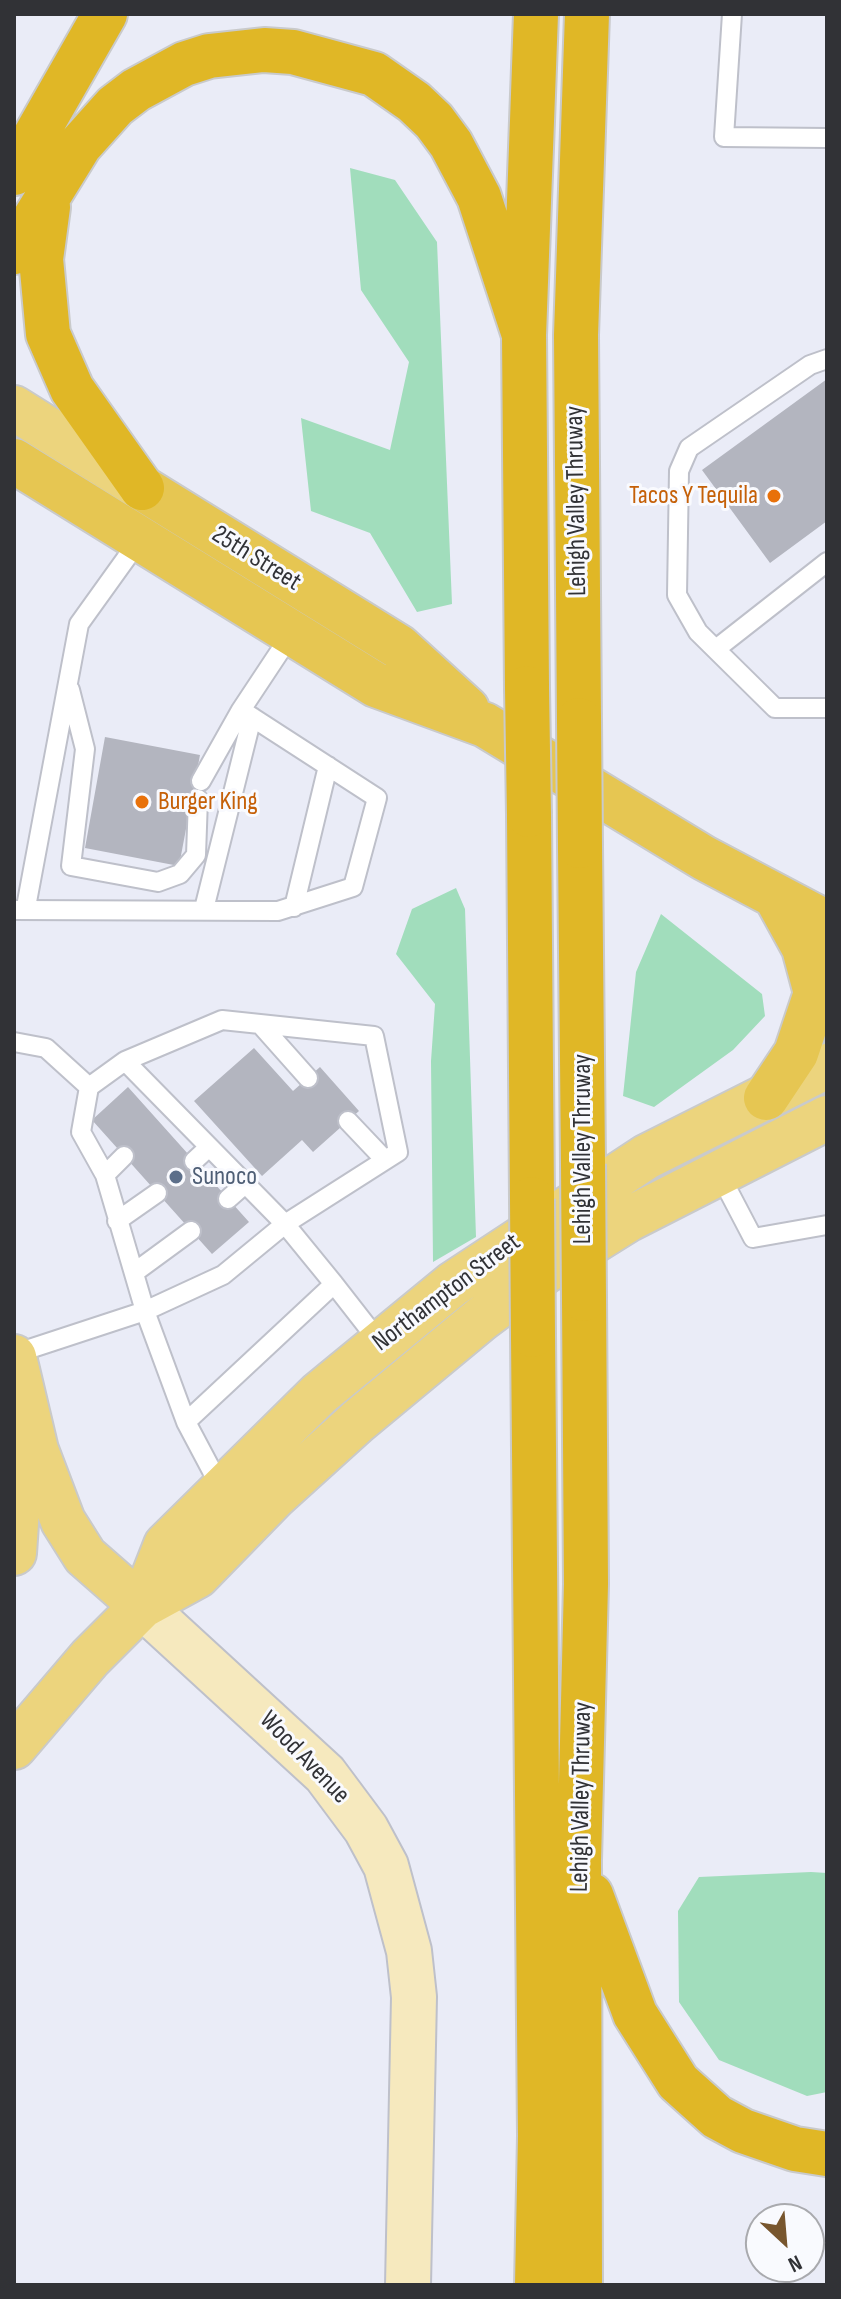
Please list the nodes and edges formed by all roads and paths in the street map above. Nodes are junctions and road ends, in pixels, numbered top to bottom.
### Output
1 (105, 14) edge
2 (536, 14) edge
3 (587, 14) edge
4 (732, 14) edge
5 (827, 138) edge
6 (26, 170) edge
7 (14, 252) edge
8 (524, 335) junction
9 (827, 359) edge
10 (14, 408) edge
11 (14, 461) edge
12 (142, 488) junction
13 (60, 489) junction
14 (14, 493) edge
15 (140, 539) junction
16 (827, 562) edge
17 (292, 633) junction
18 (716, 649) junction
19 (68, 683) junction
20 (827, 708) edge
21 (246, 713) junction
22 (485, 725) junction
23 (328, 766) junction
24 (776, 897) junction
25 (294, 907) junction
26 (20, 908) edge
27 (204, 909) junction
28 (827, 923) edge
29 (260, 1024) junction
30 (14, 1042) edge
31 (125, 1061) junction
32 (827, 1066) edge
33 (308, 1078) dead end
34 (89, 1087) junction
35 (766, 1098) junction
36 (827, 1118) edge
37 (348, 1121) dead end
38 (209, 1147) junction
39 (124, 1156) dead end
40 (385, 1160) junction
41 (194, 1161) dead end
42 (719, 1173) junction
43 (105, 1175) junction
44 (245, 1184) junction
45 (157, 1193) dead end
46 (228, 1199) dead end
47 (117, 1221) junction
48 (285, 1224) junction
49 (827, 1225) edge
50 (191, 1231) dead end
51 (135, 1272) junction
52 (334, 1284) junction
53 (145, 1311) junction
54 (380, 1343) junction
55 (14, 1356) edge
56 (23, 1405) junction
57 (186, 1422) junction
58 (221, 1488) junction
59 (14, 1553) edge
60 (142, 1606) junction
61 (14, 1747) edge
62 (579, 1860) junction
63 (827, 2154) edge
64 (408, 2285) edge
65 (537, 2285) edge
66 (580, 2285) edge

1 - 6 highway
2 - 8 highway, Lehigh Valley Thruway
3 - 62 highway, Lehigh Valley Thruway, bridge
4 - 5 lane
6 - 7 highway
6 - 8 highway
6 - 12 highway
8 - 65 highway, Lehigh Valley Thruway, bridge
9 - 18 lane
10 - 12 main road, 25th Street
11 - 13 highway, 25th Street
12 - 22 highway, 25th Street
13 - 14 highway
13 - 15 highway, 25th Street
15 - 17 highway, 25th Street
15 - 19 lane
16 - 18 lane
17 - 21 lane
17 - 22 highway, 25th Street
18 - 20 lane
19 - 21 lane
19 - 26 lane
21 - 23 lane
21 - 27 lane
22 - 24 highway, 25th Street
23 - 25 lane
23 - 25 lane
24 - 28 highway, 25th Street
24 - 35 highway
25 - 27 lane
26 - 27 lane
29 - 31 lane
29 - 33 lane
29 - 40 lane
30 - 34 lane
31 - 34 lane
31 - 38 lane
32 - 35 main road, Northampton Street
34 - 43 lane
35 - 54 main road, Northampton Street
36 - 42 main road, Northampton Street
37 - 40 lane
38 - 41 lane
38 - 44 lane
39 - 43 lane
40 - 48 lane
42 - 49 lane
42 - 60 main road, Northampton Street
43 - 47 lane
44 - 46 lane
44 - 48 lane
45 - 47 lane
47 - 51 lane
48 - 52 lane
48 - 53 lane
50 - 51 lane
51 - 53 lane
52 - 54 lane
52 - 57 lane
53 - 55 lane
53 - 57 lane
54 - 58 main road, Northampton Street
55 - 56 main road, Wood Avenue
56 - 59 main road
56 - 60 main road, Wood Avenue
57 - 58 lane
58 - 60 main road, Northampton Street
60 - 61 main road, Northampton Street
60 - 64 main road, Wood Avenue
62 - 63 highway
62 - 66 highway, Lehigh Valley Thruway

